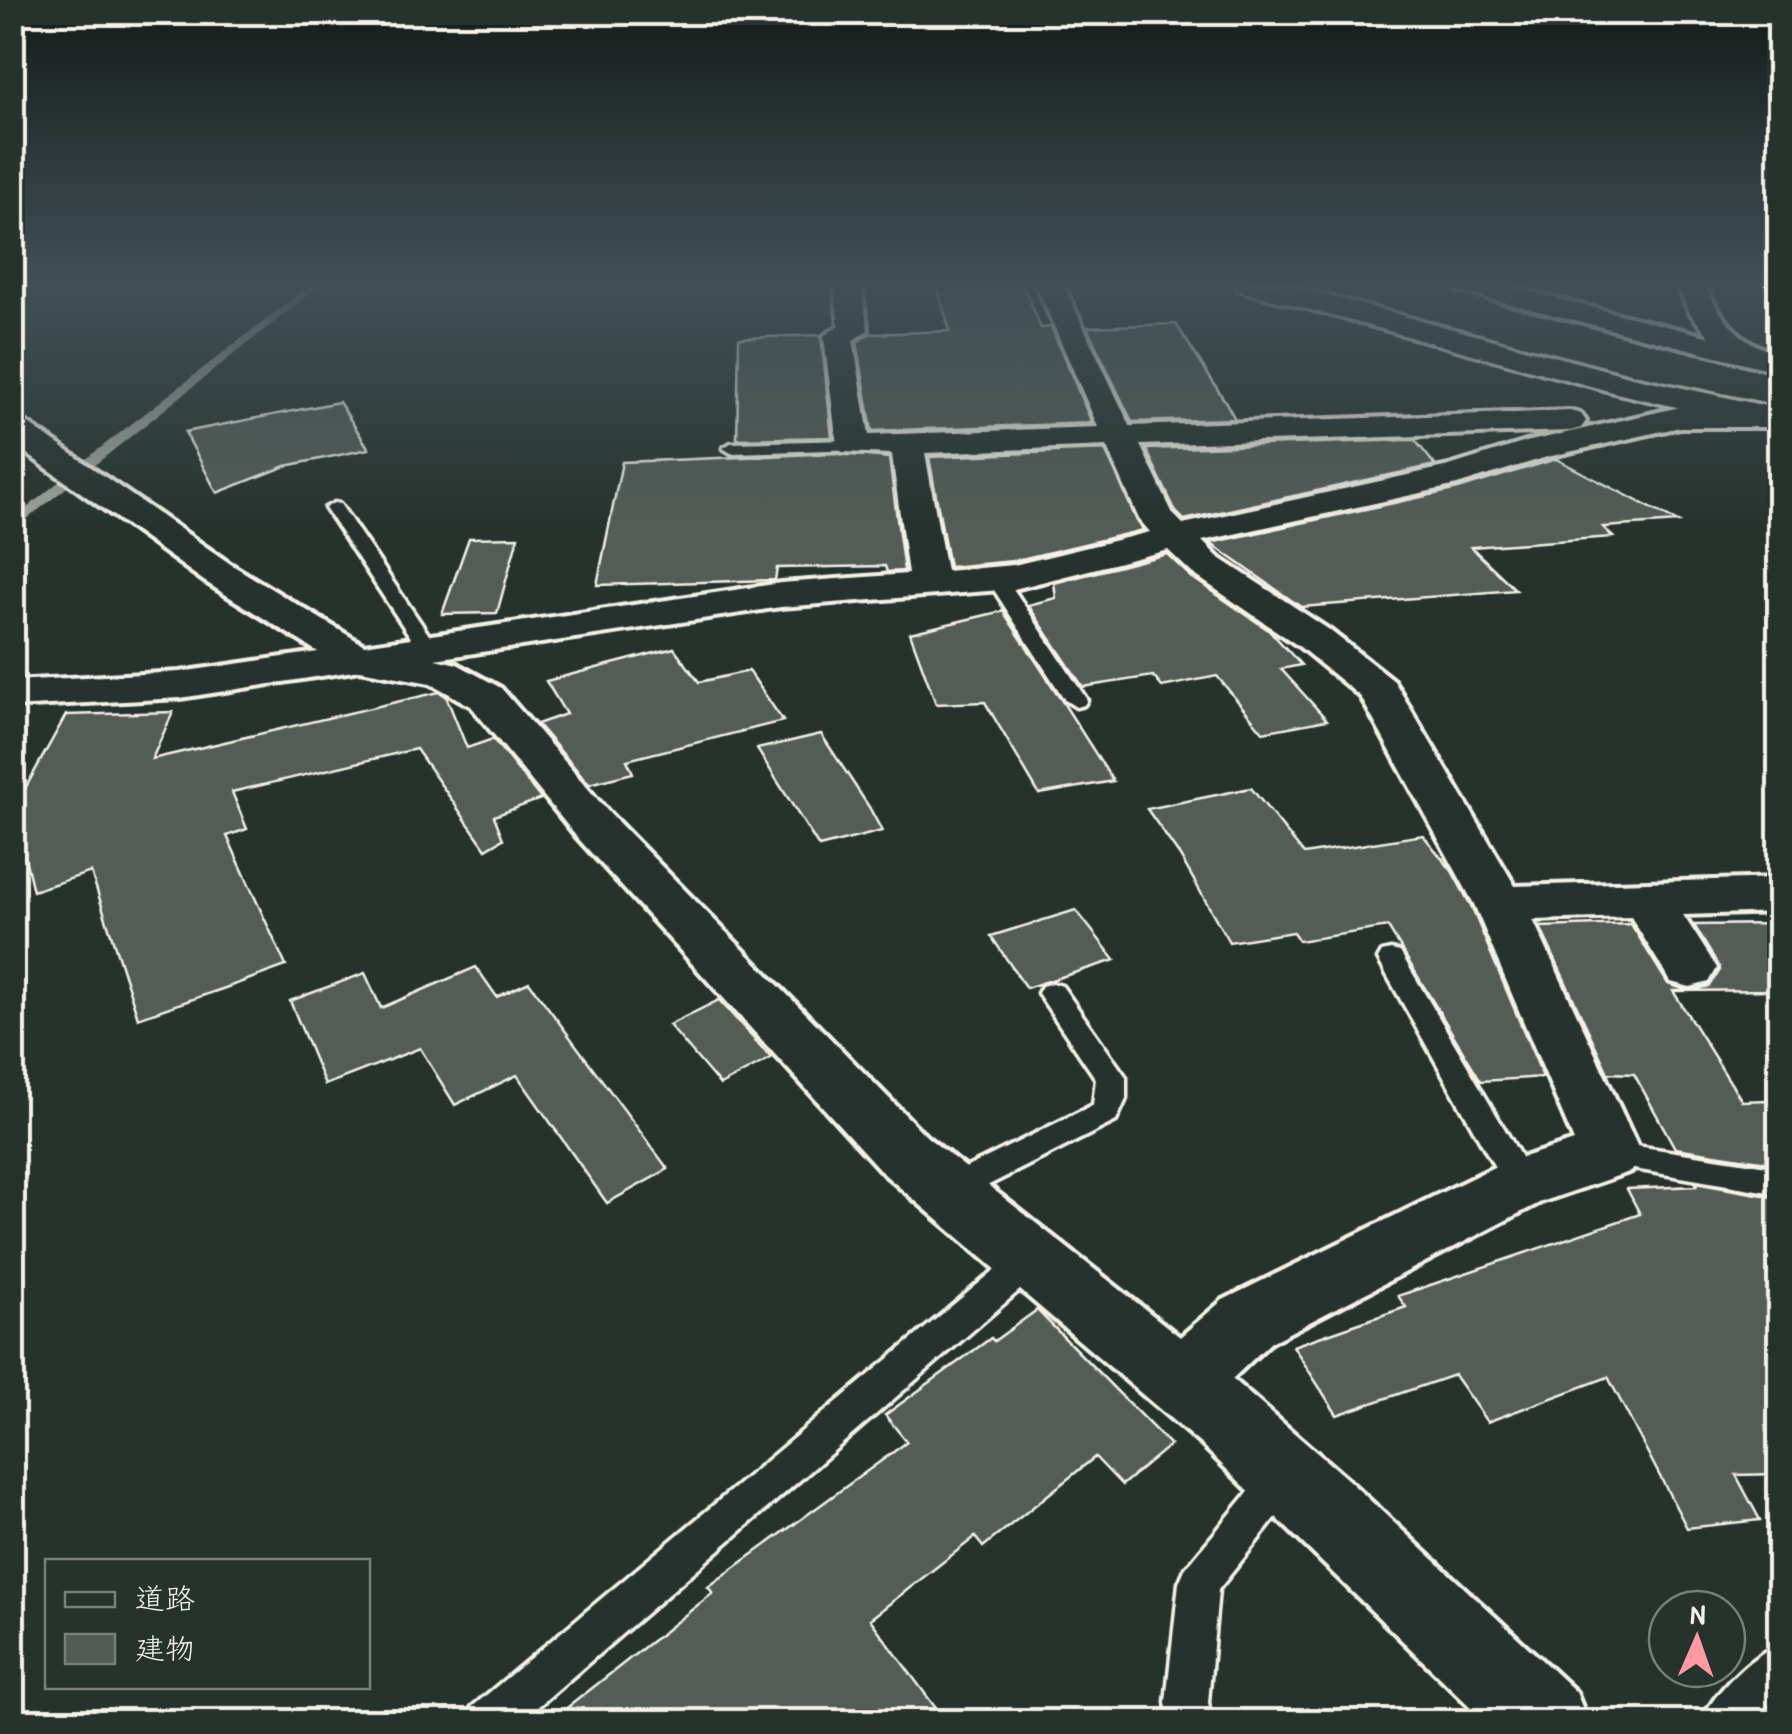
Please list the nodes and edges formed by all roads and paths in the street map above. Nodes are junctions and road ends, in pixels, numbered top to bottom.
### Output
1 (842, 365) edge
2 (1085, 365) edge
3 (1549, 365) edge
4 (1591, 365) edge
5 (1680, 417) junction
6 (1777, 420) edge
7 (12, 427) edge
8 (1118, 438) junction
9 (907, 443) junction
10 (854, 444) junction
11 (731, 448) dead end
12 (334, 508) dead end
13 (1174, 538) junction
14 (997, 578) junction
15 (929, 585) junction
16 (427, 646) junction
17 (356, 658) junction
18 (12, 694) edge
19 (1076, 700) dead end
20 (1780, 895) edge
21 (1645, 899) junction
22 (1500, 904) junction
23 (1390, 959) dead end
24 (1690, 968) dead end
25 (1052, 993) dead end
26 (1610, 1154) junction
27 (1780, 1181) edge
28 (1520, 1184) junction
29 (946, 1193) junction
30 (1032, 1259) junction
31 (1182, 1381) junction
32 (1287, 1474) junction
33 (1780, 1664) edge
34 (487, 1722) edge
35 (1190, 1722) edge
36 (1546, 1722) edge
37 (1722, 1722) edge

1 - 10 street
2 - 8 street
3 - 6 highway
4 - 6 highway
5 - 6 street
5 - 8 street
5 - 13 street
7 - 17 street
8 - 9 street
8 - 13 street
9 - 10 street
9 - 15 street
10 - 11 lane
12 - 16 lane
13 - 14 street
13 - 22 street
14 - 15 street
14 - 19 lane
15 - 16 street
16 - 17 street
17 - 18 street
17 - 29 street
20 - 21 street
21 - 22 street
21 - 24 street
22 - 26 street
23 - 28 lane
25 - 29 lane
26 - 27 lane
26 - 28 street
28 - 31 street
29 - 30 street
30 - 31 street
30 - 34 lane
31 - 32 street
32 - 35 lane
32 - 36 street
33 - 37 lane

